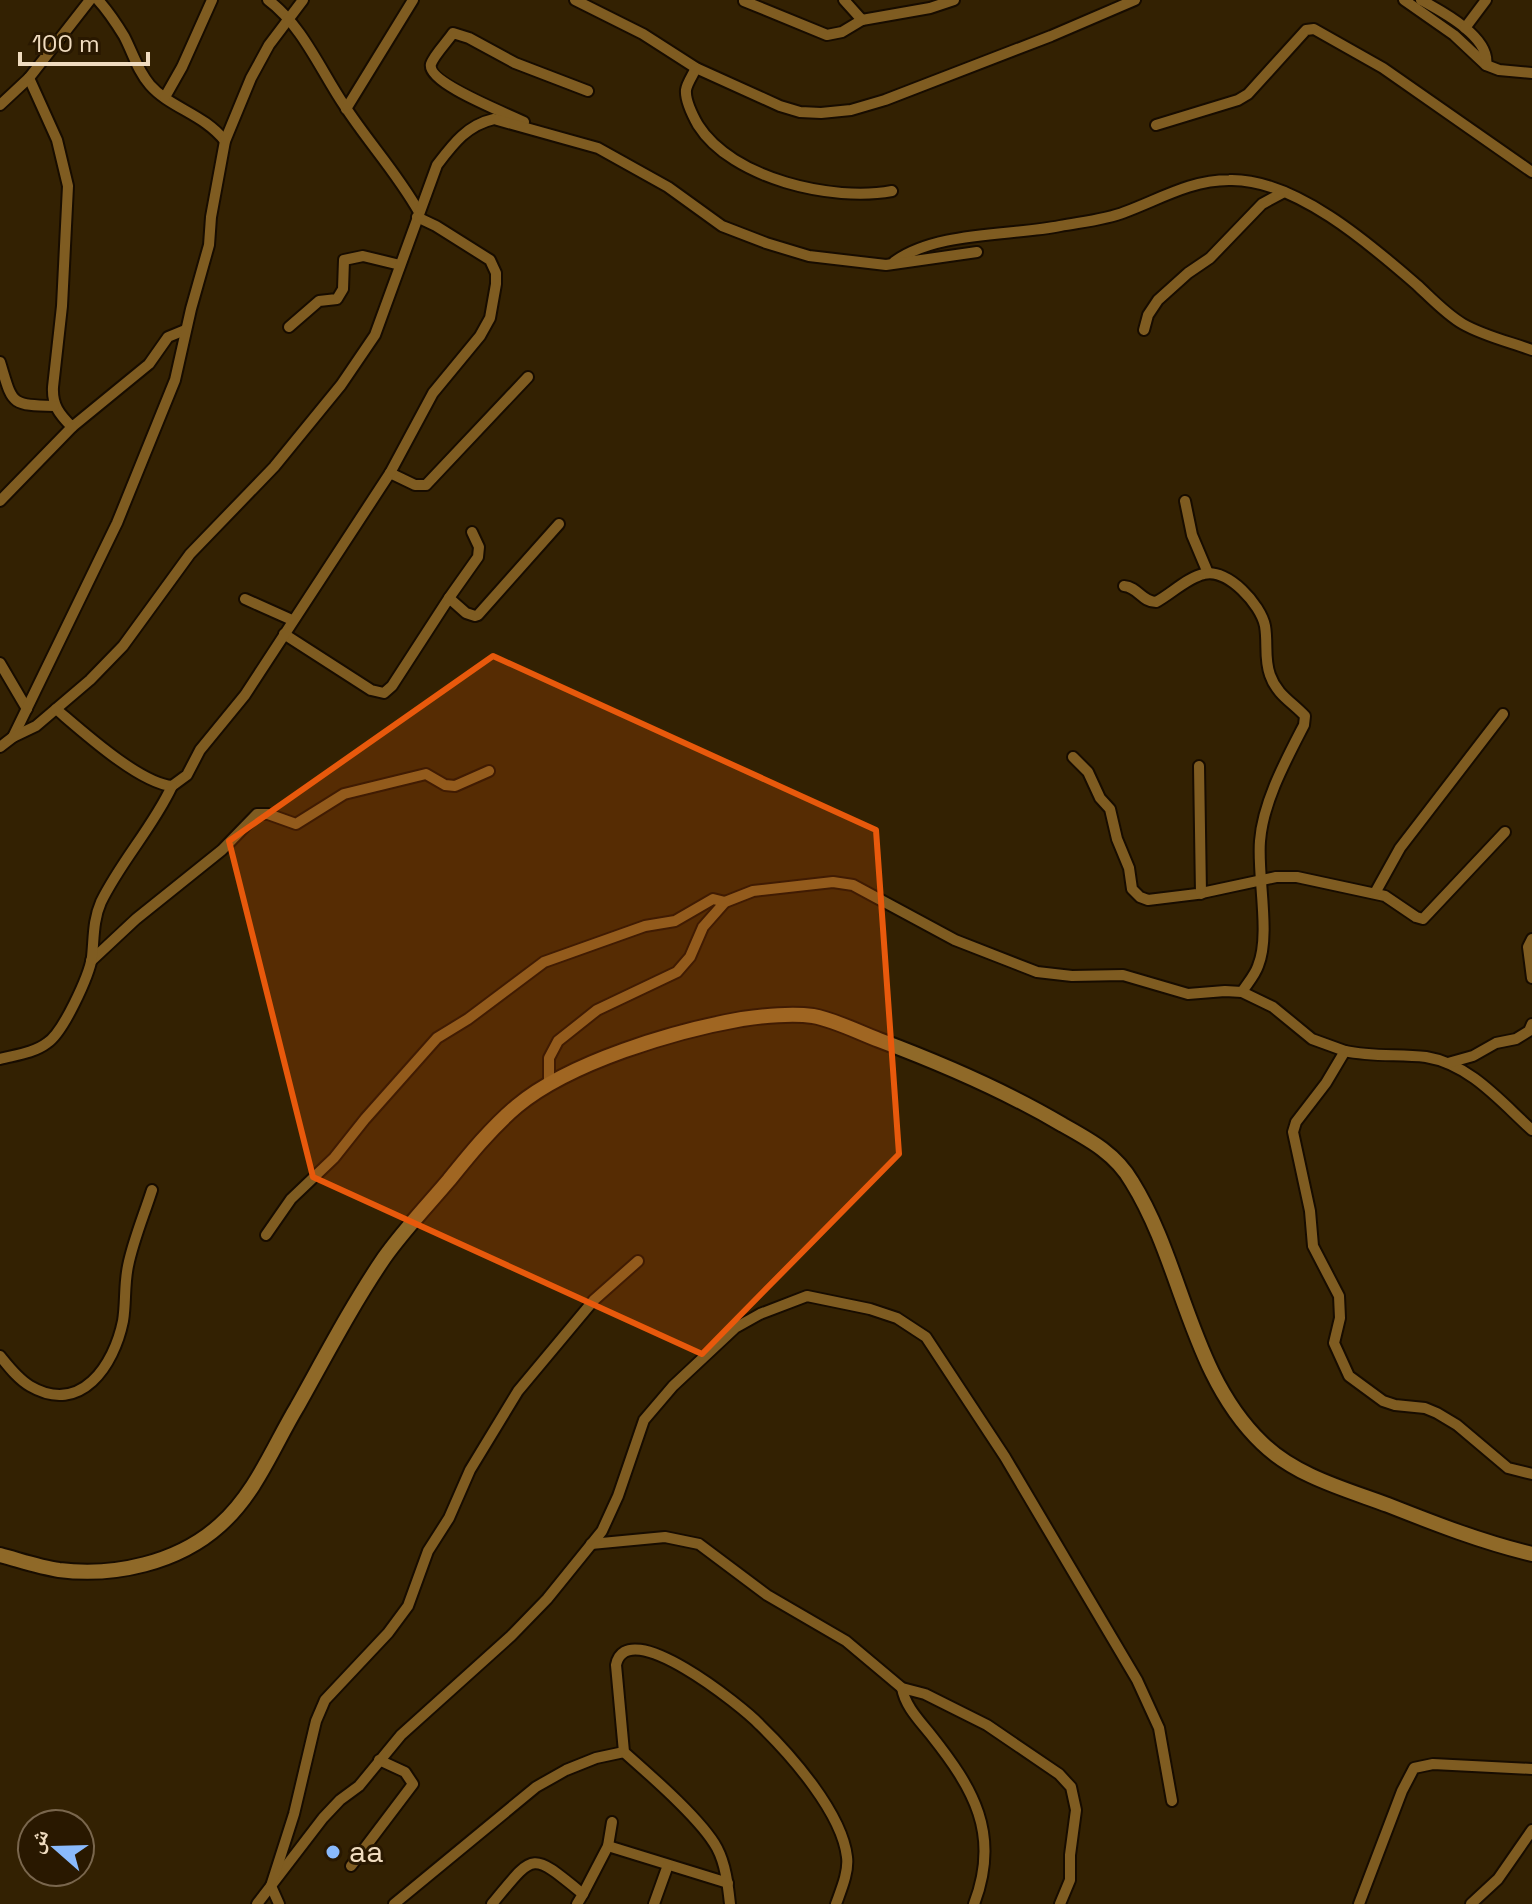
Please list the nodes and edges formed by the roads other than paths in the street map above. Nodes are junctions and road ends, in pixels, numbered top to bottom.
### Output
1 (90, 0) edge
2 (98, 0) edge
3 (212, 0) edge
4 (268, 0) edge
5 (303, 0) edge
6 (413, 0) edge
7 (575, 0) edge
8 (844, 0) edge
9 (954, 0) edge
10 (1135, 0) edge
11 (1404, 0) edge
12 (1421, 0) edge
13 (1486, 0) edge
14 (744, 1) edge
15 (289, 19) junction
16 (862, 20) junction
17 (1465, 28) junction
18 (1486, 65) junction
19 (696, 68) junction
20 (1532, 73) edge
21 (29, 78) junction
22 (588, 91) dead end
23 (165, 97) junction
24 (0, 105) edge
25 (346, 109) junction
26 (1156, 125) dead end
27 (540, 130) junction
28 (225, 141) junction
29 (1532, 172) edge
30 (892, 191) dead end
31 (1284, 192) junction
32 (418, 214) junction
33 (977, 252) dead end
34 (893, 263) junction
35 (400, 265) junction
36 (289, 327) dead end
37 (185, 330) junction
38 (1144, 330) dead end
39 (1532, 350) edge
40 (0, 362) edge
41 (528, 377) dead end
42 (54, 406) junction
43 (72, 427) junction
44 (390, 473) junction
45 (0, 501) edge
46 (1185, 501) dead end
47 (559, 524) dead end
48 (472, 532) dead end
49 (1208, 573) junction
50 (1124, 586) dead end
51 (449, 598) junction
52 (245, 599) dead end
53 (292, 620) junction
54 (284, 634) junction
55 (0, 663) edge
56 (27, 709) junction
57 (56, 709) junction
58 (1503, 714) dead end
59 (13, 737) junction
60 (0, 747) edge
61 (1073, 757) dead end
62 (1199, 766) dead end
63 (489, 771) dead end
64 (172, 786) junction
65 (1505, 832) dead end
66 (1261, 880) junction
67 (1375, 893) junction
68 (1201, 894) junction
69 (725, 902) junction
70 (1532, 939) edge
71 (91, 961) junction
72 (1532, 978) edge
73 (1242, 992) junction
74 (1532, 1024) edge
75 (1345, 1051) junction
76 (0, 1059) edge
77 (1448, 1063) junction
78 (549, 1082) junction
79 (1532, 1130) edge
80 (152, 1190) dead end
81 (266, 1235) dead end
82 (638, 1261) dead end
83 (0, 1356) edge
84 (1532, 1474) edge
85 (591, 1544) junction
86 (1532, 1554) edge
87 (0, 1555) edge
88 (902, 1688) junction
89 (624, 1752) junction
90 (379, 1760) junction
91 (1532, 1769) edge
92 (1172, 1801) dead end
93 (612, 1822) dead end
94 (1532, 1830) edge
95 (608, 1846) junction
96 (668, 1865) junction
97 (351, 1866) dead end
98 (728, 1883) junction
99 (271, 1886) junction
100 (583, 1894) junction
101 (257, 1904) edge
102 (279, 1904) edge
103 (394, 1904) edge
104 (492, 1904) edge
105 (577, 1904) edge
106 (654, 1904) edge
107 (730, 1904) edge
108 (836, 1904) edge
109 (974, 1904) edge
110 (1060, 1904) edge
111 (1359, 1904) edge
112 (1471, 1904) edge

1 - 21 street
2 - 23 street
3 - 23 street
4 - 15 street
5 - 15 street
6 - 25 street
7 - 19 street
8 - 16 street
9 - 16 street
10 - 19 street
11 - 18 street
12 - 17 street
13 - 17 street
14 - 16 street
15 - 25 street
15 - 28 street
17 - 18 street
18 - 20 street
19 - 30 street
21 - 24 street
21 - 42 street
22 - 27 street
23 - 28 street
25 - 32 street
26 - 29 street
27 - 32 street
27 - 34 street
28 - 37 street
31 - 34 street
31 - 38 street
31 - 39 street
32 - 35 street
32 - 44 street
33 - 34 street
35 - 36 street
35 - 57 street
37 - 43 street
37 - 56 street
40 - 42 street
41 - 44 street
42 - 43 street
43 - 45 street
44 - 53 street
46 - 49 street
47 - 51 street
48 - 51 street
49 - 50 street
49 - 66 street
51 - 54 street
52 - 53 street
53 - 54 street
54 - 64 street
55 - 56 street
56 - 59 street
57 - 59 street
57 - 64 street
58 - 67 street
59 - 60 street
61 - 68 street
62 - 68 street
63 - 71 street
64 - 71 street
65 - 67 street
66 - 67 street
66 - 68 street
66 - 73 street
69 - 73 street
69 - 78 street
69 - 81 street
70 - 72 street
71 - 76 street
73 - 75 street
74 - 77 street
75 - 77 street
75 - 84 street
77 - 79 street
78 - 86 main road
78 - 87 main road
80 - 83 street
82 - 99 street
85 - 88 street
85 - 90 street
85 - 92 street
88 - 109 street
88 - 110 street
89 - 98 street
89 - 103 street
89 - 108 street
90 - 97 street
90 - 99 street
91 - 111 street
93 - 95 street
94 - 112 street
95 - 96 street
95 - 100 street
96 - 98 street
96 - 106 street
98 - 107 street
99 - 101 street
99 - 102 street
100 - 104 street
100 - 105 street

